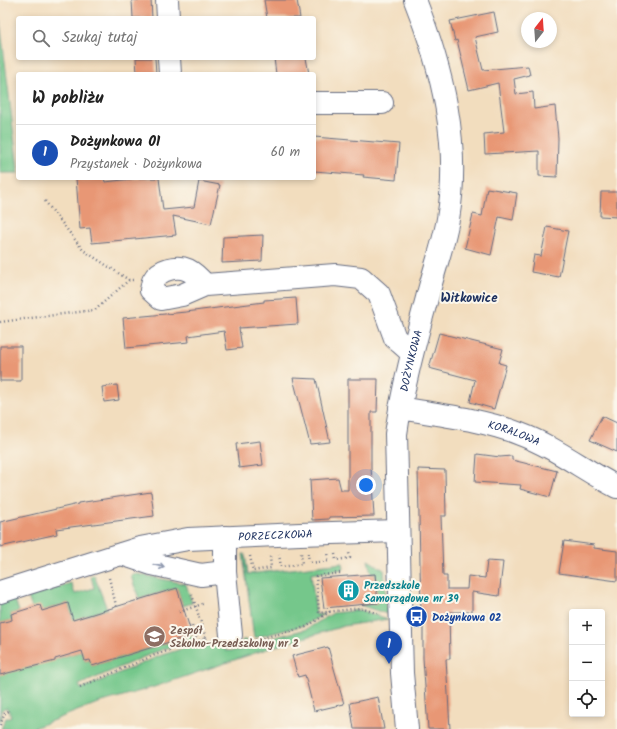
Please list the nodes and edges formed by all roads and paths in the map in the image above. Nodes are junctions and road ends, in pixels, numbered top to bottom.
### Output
1 (167, 0) edge
2 (415, 0) edge
3 (168, 16) edge
4 (169, 60) edge
5 (170, 72) edge
6 (316, 103) edge
7 (382, 103) dead end
8 (45, 201) dead end
9 (129, 280) junction
10 (153, 280) joint
11 (0, 322) edge
12 (412, 353) junction
13 (400, 408) junction
14 (617, 487) edge
15 (398, 531) junction
16 (225, 537) junction
17 (349, 547) dead end
18 (328, 548) dead end
19 (335, 548) dead end
20 (308, 550) dead end
21 (250, 551) dead end
22 (301, 551) dead end
23 (270, 552) dead end
24 (279, 552) dead end
25 (122, 554) junction
26 (224, 572) junction
27 (340, 573) dead end
28 (108, 575) dead end
29 (0, 592) edge
30 (192, 594) dead end
31 (205, 603) dead end
32 (196, 606) junction
33 (118, 609) dead end
34 (331, 611) junction
35 (179, 612) dead end
36 (385, 616) dead end
37 (188, 626) dead end
38 (231, 635) dead end
39 (264, 639) dead end
40 (197, 641) junction
41 (80, 687) dead end
42 (9, 711) dead end
43 (0, 725) edge
44 (407, 729) edge

1 - 3 street
2 - 12 street, DOŻYNKOWA
4 - 5 street
6 - 7 street
8 - 9 path
9 - 10 path
9 - 11 path
10 - 12 street
12 - 13 street, DOŻYNKOWA
13 - 14 street, KORALOWA
13 - 15 street, DOŻYNKOWA
15 - 16 street, PORZECZKOWA
15 - 44 street, DOŻYNKOWA
16 - 25 street, PORZECZKOWA
16 - 26 street
17 - 19 path
18 - 20 path
21 - 23 path
22 - 24 path
25 -> 26 street
25 - 29 street, PORZECZKOWA
26 - 38 street
27 - 34 path
28 - 33 path
30 - 32 path
31 - 32 path
32 - 35 path
32 - 40 path
34 - 36 path
34 - 39 path
37 - 40 path
40 - 41 path
42 - 43 path

